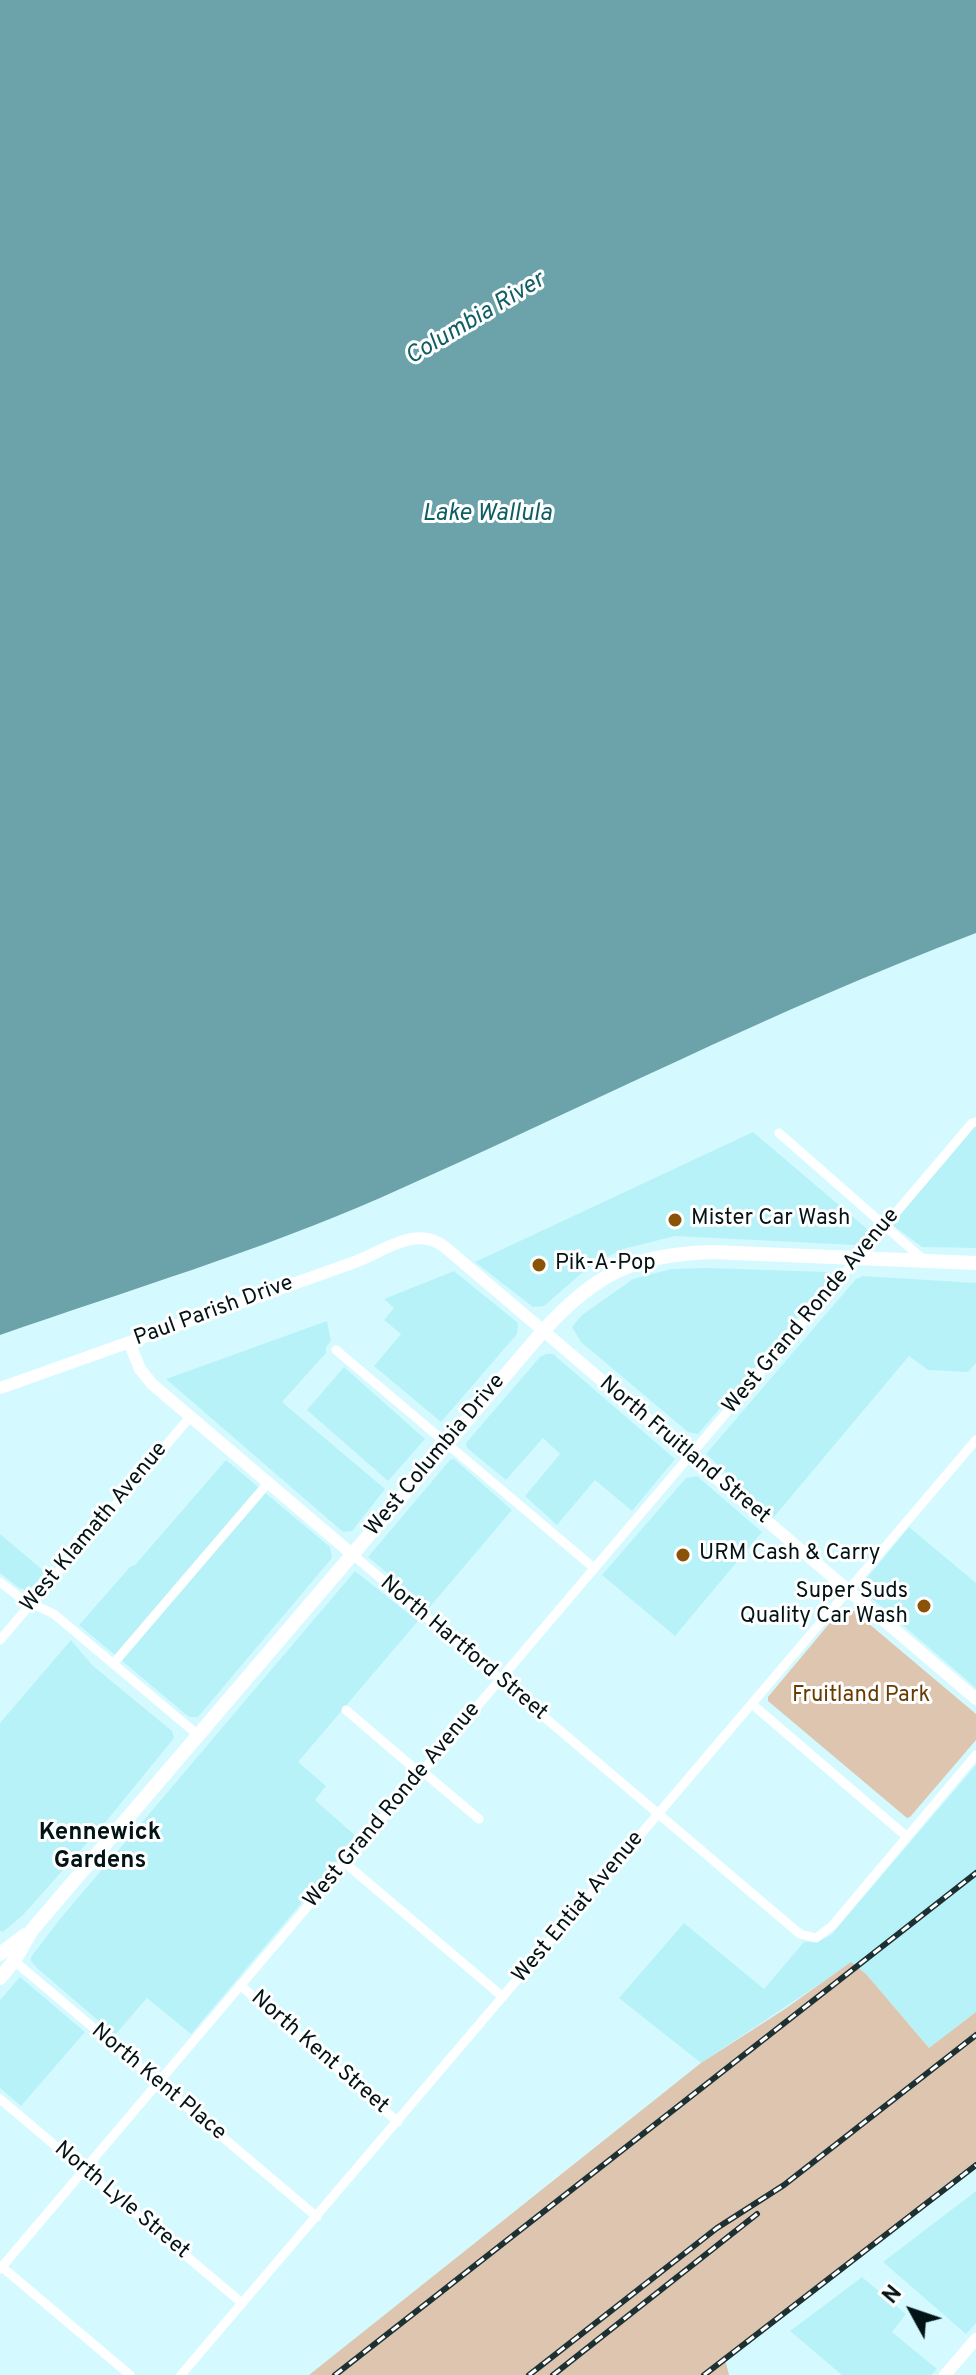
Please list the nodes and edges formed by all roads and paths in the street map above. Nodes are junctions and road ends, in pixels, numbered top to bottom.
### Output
1 (974, 1122) edge
2 (779, 1133) dead end
3 (885, 1226) junction
4 (427, 1237) joint
5 (858, 1258) junction
6 (925, 1261) junction
7 (976, 1263) edge
8 (543, 1331) junction
9 (129, 1342) junction
10 (336, 1350) dead end
11 (0, 1388) edge
12 (190, 1417) junction
13 (976, 1440) edge
14 (447, 1443) junction
15 (690, 1456) junction
16 (268, 1483) junction
17 (352, 1554) junction
18 (594, 1568) junction
19 (0, 1582) edge
20 (848, 1590) junction
21 (32, 1602) junction
22 (0, 1640) edge
23 (113, 1664) junction
24 (500, 1680) junction
25 (976, 1699) edge
26 (752, 1704) junction
27 (346, 1710) dead end
28 (198, 1735) junction
29 (976, 1755) edge
30 (421, 1772) junction
31 (659, 1815) junction
32 (479, 1819) dead end
33 (906, 1836) junction
34 (345, 1863) junction
35 (4, 1954) edge
36 (0, 1978) edge
37 (240, 1985) junction
38 (503, 1997) junction
39 (158, 2083) junction
40 (0, 2099) edge
41 (398, 2122) junction
42 (84, 2170) junction
43 (317, 2217) junction
44 (1, 2268) edge
45 (242, 2303) junction
46 (976, 2339) edge
47 (130, 2375) edge
48 (181, 2375) edge
49 (945, 2375) edge

1 - 3 street, West Grand Ronde Avenue
2 - 3 street
3 - 5 street, West Grand Ronde Avenue
3 - 6 street
4 - 8 street, North Fruitland Street
4 - 9 street, Paul Parish Drive
5 - 6 main road, West Columbia Drive
5 - 8 main road, West Columbia Drive
5 - 15 street, West Grand Ronde Avenue
6 - 7 main road, West Columbia Drive
8 - 14 main road, West Columbia Drive
8 - 15 street, North Fruitland Street
9 - 11 street, Paul Parish Drive
9 - 12 street, North Hartford Street
10 - 14 street
12 - 16 street, North Hartford Street
12 - 21 street, West Klamath Avenue
13 - 20 street, West Entiat Avenue
14 - 17 main road, West Columbia Drive
14 - 18 street
15 - 18 street, West Grand Ronde Avenue
15 - 20 street, North Fruitland Street
16 - 17 street, North Hartford Street
16 - 23 street
17 - 24 street, North Hartford Street
17 - 28 main road, West Columbia Drive
18 - 24 street, West Grand Ronde Avenue
19 - 21 street
20 - 25 street, North Fruitland Street
20 - 26 street, West Entiat Avenue
21 - 22 street, West Klamath Avenue
21 - 23 street
23 - 28 street
24 - 30 street, West Grand Ronde Avenue
24 - 31 street, North Hartford Street
26 - 31 street, West Entiat Avenue
26 - 33 street
27 - 30 street
28 - 35 main road, West Columbia Drive
29 - 33 street
30 - 32 street
30 - 34 street, West Grand Ronde Avenue
31 - 33 street, North Hartford Street
31 - 38 street, West Entiat Avenue
34 - 37 street, West Grand Ronde Avenue
34 - 38 street
35 - 36 main road, West Columbia Drive
35 - 39 street, North Kent Place
37 - 39 street, West Grand Ronde Avenue
37 - 41 street, North Kent Street
38 - 41 street, West Entiat Avenue
39 - 42 street, West Grand Ronde Avenue
39 - 43 street, North Kent Place
40 - 42 street, North Lyle Street
41 - 43 street, West Entiat Avenue
42 - 44 street, West Grand Ronde Avenue
42 - 45 street, North Lyle Street
43 - 45 street, West Entiat Avenue
44 - 47 street
45 - 48 street, West Entiat Avenue
46 - 49 street

